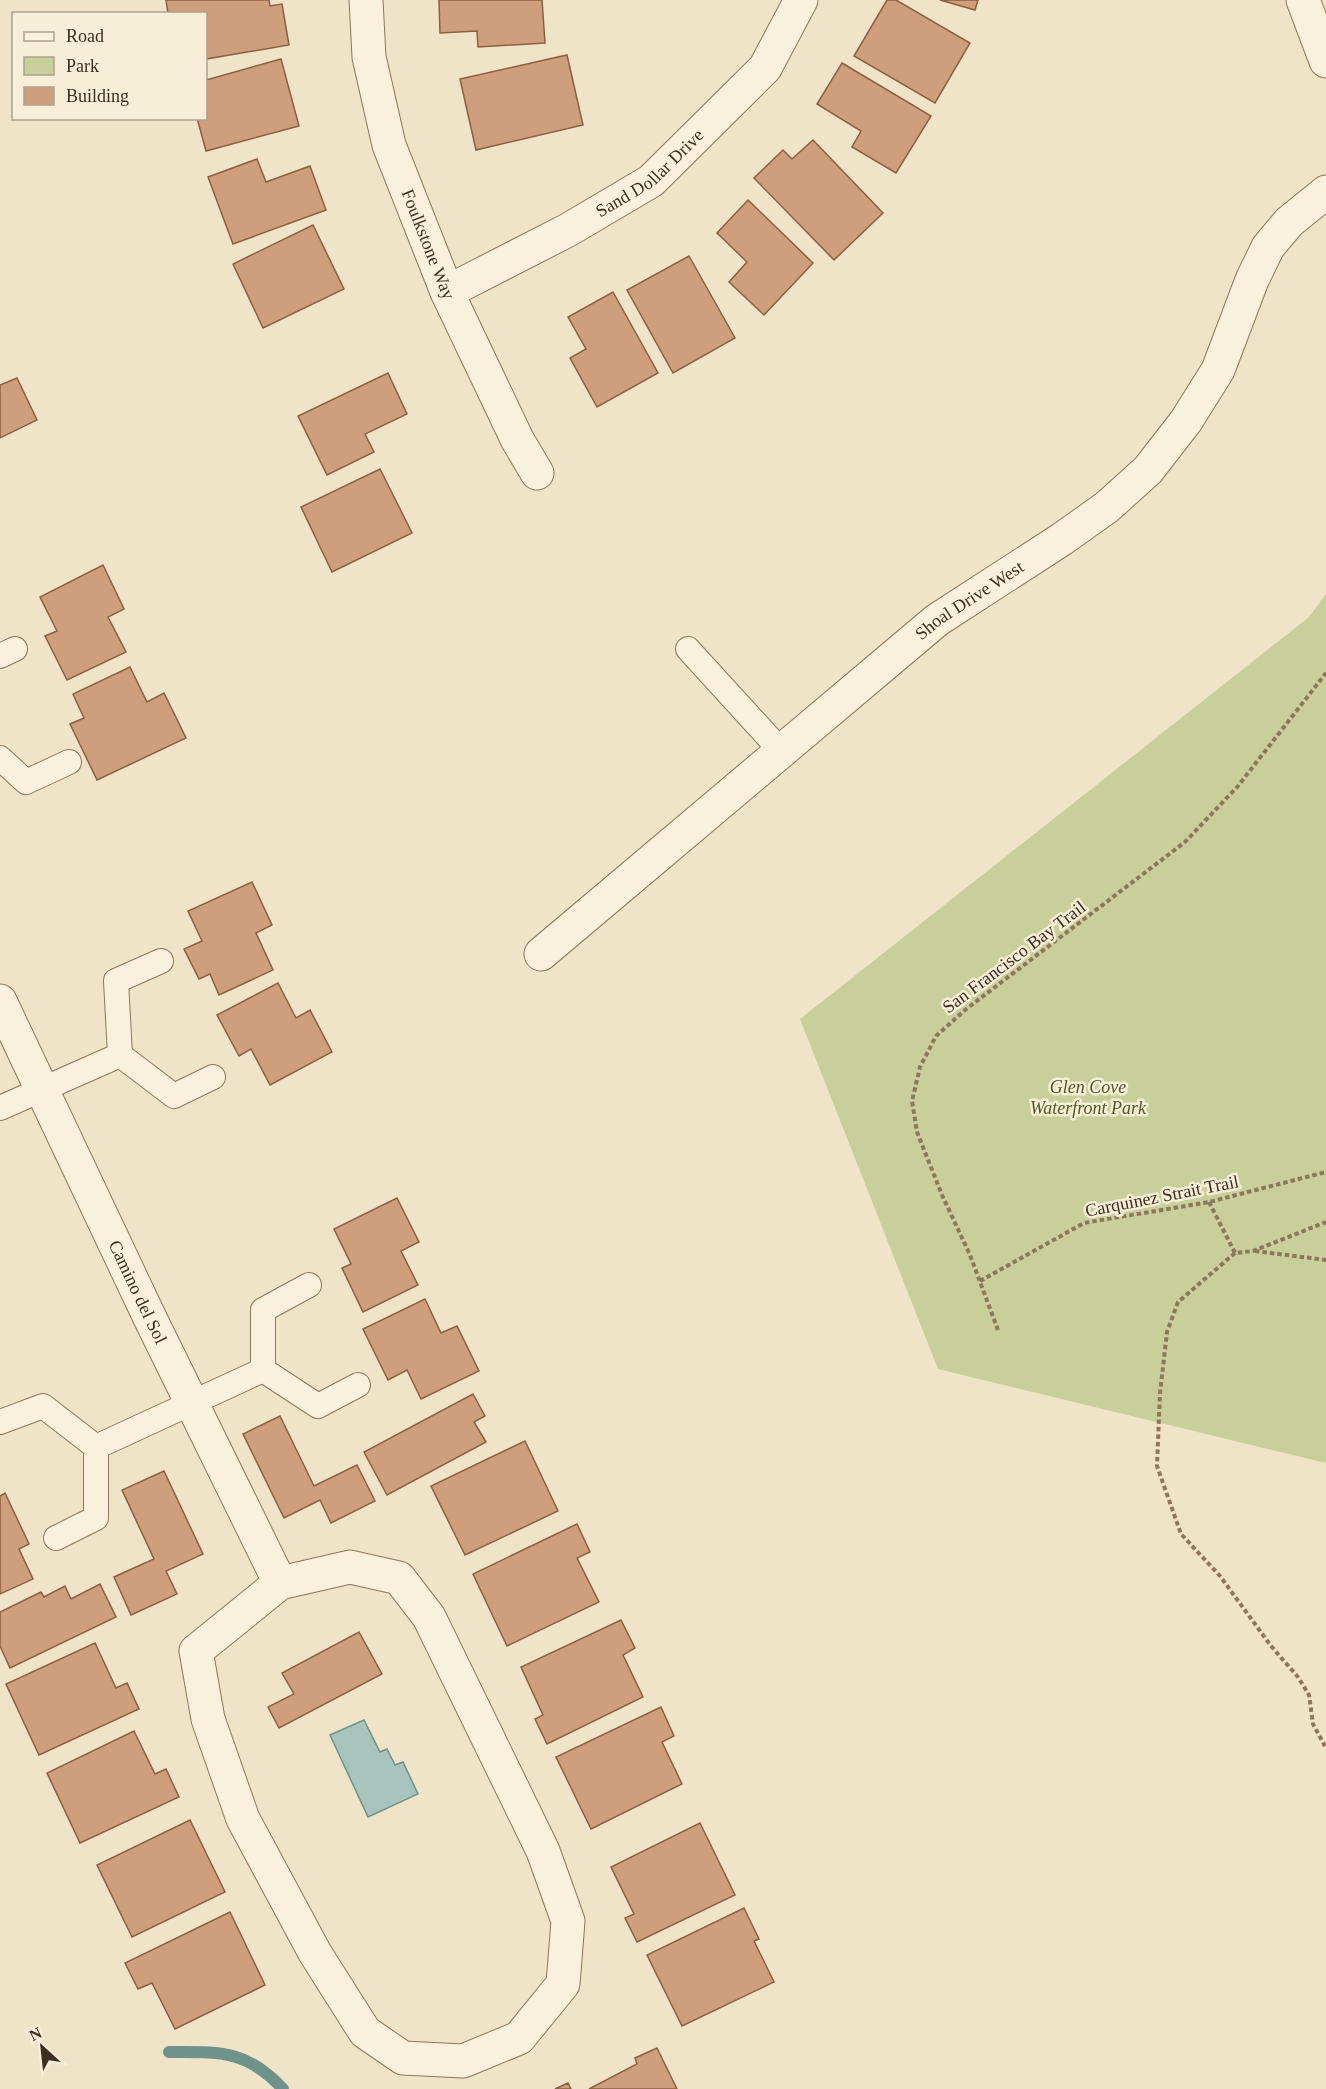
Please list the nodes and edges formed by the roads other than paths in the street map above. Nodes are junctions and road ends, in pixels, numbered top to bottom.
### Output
1 (366, 0) edge
2 (801, 0) edge
3 (1304, 0) edge
4 (1326, 61) edge
5 (1326, 192) edge
6 (447, 292) junction
7 (537, 473) dead end
8 (688, 649) dead end
9 (782, 752) junction
10 (0, 758) edge
11 (69, 762) dead end
12 (541, 954) dead end
13 (161, 961) dead end
14 (0, 1001) edge
15 (120, 1055) junction
16 (213, 1077) dead end
17 (44, 1091) junction
18 (0, 1108) edge
19 (309, 1285) dead end
20 (263, 1370) junction
21 (358, 1385) dead end
22 (192, 1403) junction
23 (0, 1422) edge
24 (96, 1447) junction
25 (56, 1538) dead end
26 (280, 1583) junction

1 - 6 street, Foulkstone Way
2 - 6 street, Sand Dollar Drive
3 - 4 street
5 - 9 street, Shoal Drive West
6 - 7 street, Foulkstone Way
8 - 9 lane
9 - 12 street, Shoal Drive West
10 - 11 lane
13 - 15 lane
14 - 17 street, Camino del Sol
15 - 16 lane
15 - 17 lane
17 - 18 lane
17 - 22 street, Camino del Sol
19 - 20 lane
20 - 21 lane
20 - 22 lane
22 - 24 lane
22 - 26 street, Camino del Sol
23 - 24 lane
24 - 25 lane
26 - 26 street

